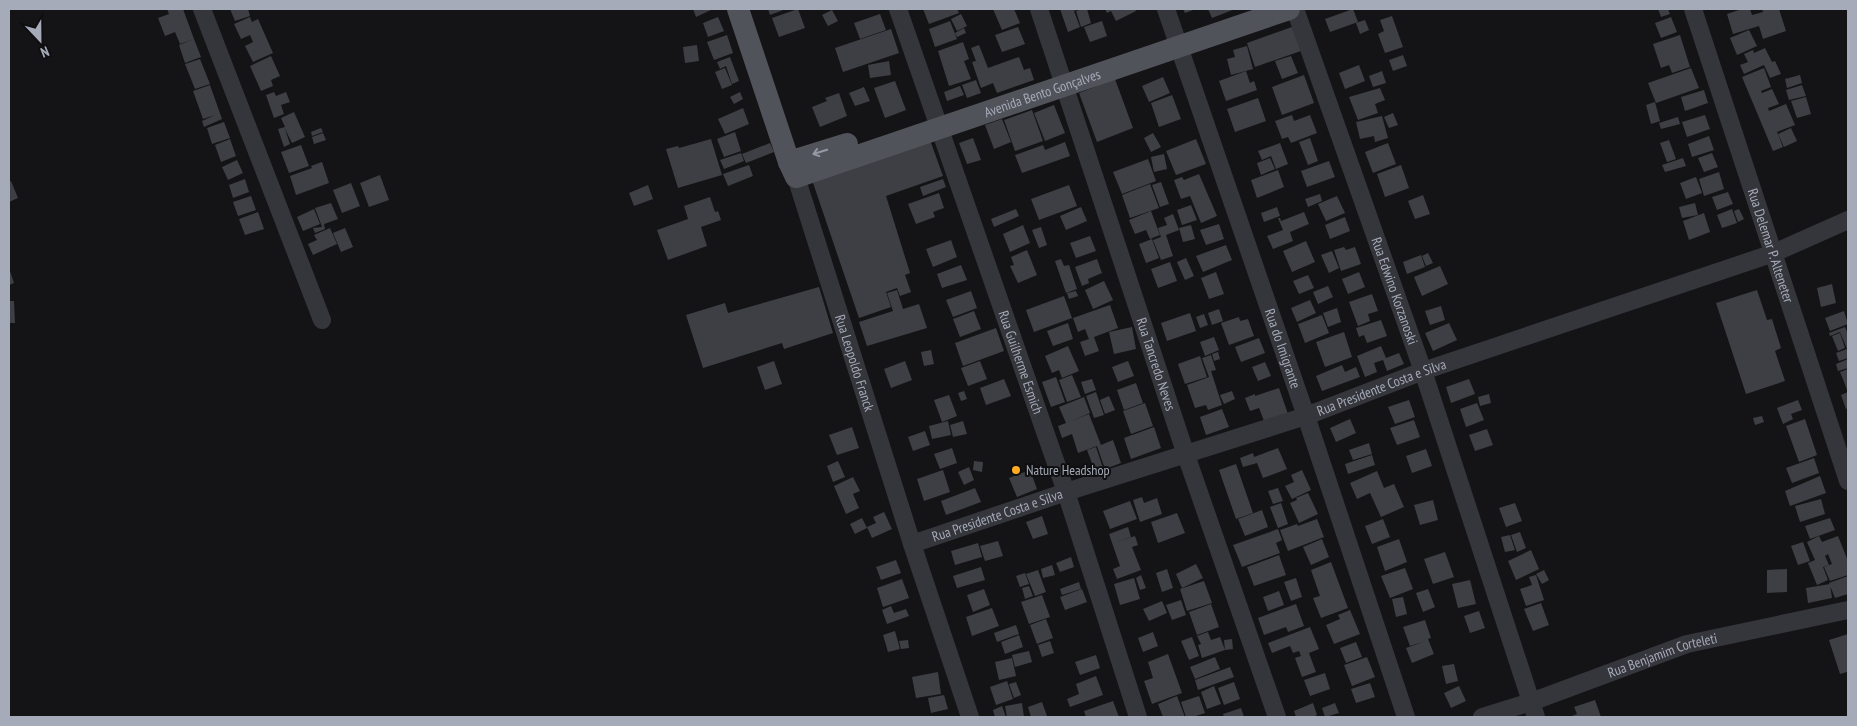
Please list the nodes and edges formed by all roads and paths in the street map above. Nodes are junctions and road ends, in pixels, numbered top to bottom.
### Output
1 (202, 9) edge
2 (738, 9) edge
3 (898, 9) edge
4 (1039, 9) edge
5 (1166, 9) edge
6 (1248, 9) edge
7 (1289, 9) edge
8 (1295, 9) edge
9 (1693, 9) edge
10 (1177, 40) junction
11 (1062, 79) junction
12 (936, 123) junction
13 (792, 170) junction
14 (1848, 220) edge
15 (1774, 253) junction
16 (322, 320) dead end
17 (1423, 371) junction
18 (1306, 416) junction
19 (1186, 455) junction
20 (1848, 481) edge
21 (1066, 492) junction
22 (912, 544) junction
23 (1848, 610) edge
24 (1533, 710) edge
25 (970, 717) edge
26 (1138, 717) edge
27 (1278, 717) edge
28 (1406, 717) edge
29 (1482, 717) edge

1 - 16 street
2 - 13 main road, Rua Leopoldo Franck
3 - 12 street, Rua Guilherme Esmich
4 - 11 street, Rua Tancredo Neves
5 - 10 street, Rua do Imigrante
6 - 10 main road, Avenida Bento Gonçalves
7 - 10 main road, Avenida Bento Gonçalves
8 - 17 street, Rua Edwino Korzanoski
9 - 15 street, Rua Delemar P. Alteneter
10 - 11 main road, Avenida Bento Gonçalves
10 - 18 street, Rua do Imigrante
11 - 12 main road, Avenida Bento Gonçalves
11 - 19 street, Rua Tancredo Neves
12 - 13 main road, Avenida Bento Gonçalves
12 - 21 street, Rua Guilherme Esmich
13 - 22 street, Rua Leopoldo Franck
14 - 15 street, Rua Presidente Costa e Silva
15 - 17 street, Rua Presidente Costa e Silva
15 - 20 street, Rua Delemar P. Alteneter
17 - 18 street, Rua Presidente Costa e Silva
17 - 24 street, Rua Edwino Korzanoski
18 - 19 street, Rua Presidente Costa e Silva
18 - 28 street, Rua do Imigrante
19 - 21 street, Rua Presidente Costa e Silva
19 - 27 street, Rua Tancredo Neves
21 - 22 street, Rua Presidente Costa e Silva
21 - 26 street, Rua Guilherme Esmich
22 - 25 street, Rua Leopoldo Franck
23 - 24 street, Rua Benjamim Corteleti
24 - 29 street, Rua Benjamim Corteleti

